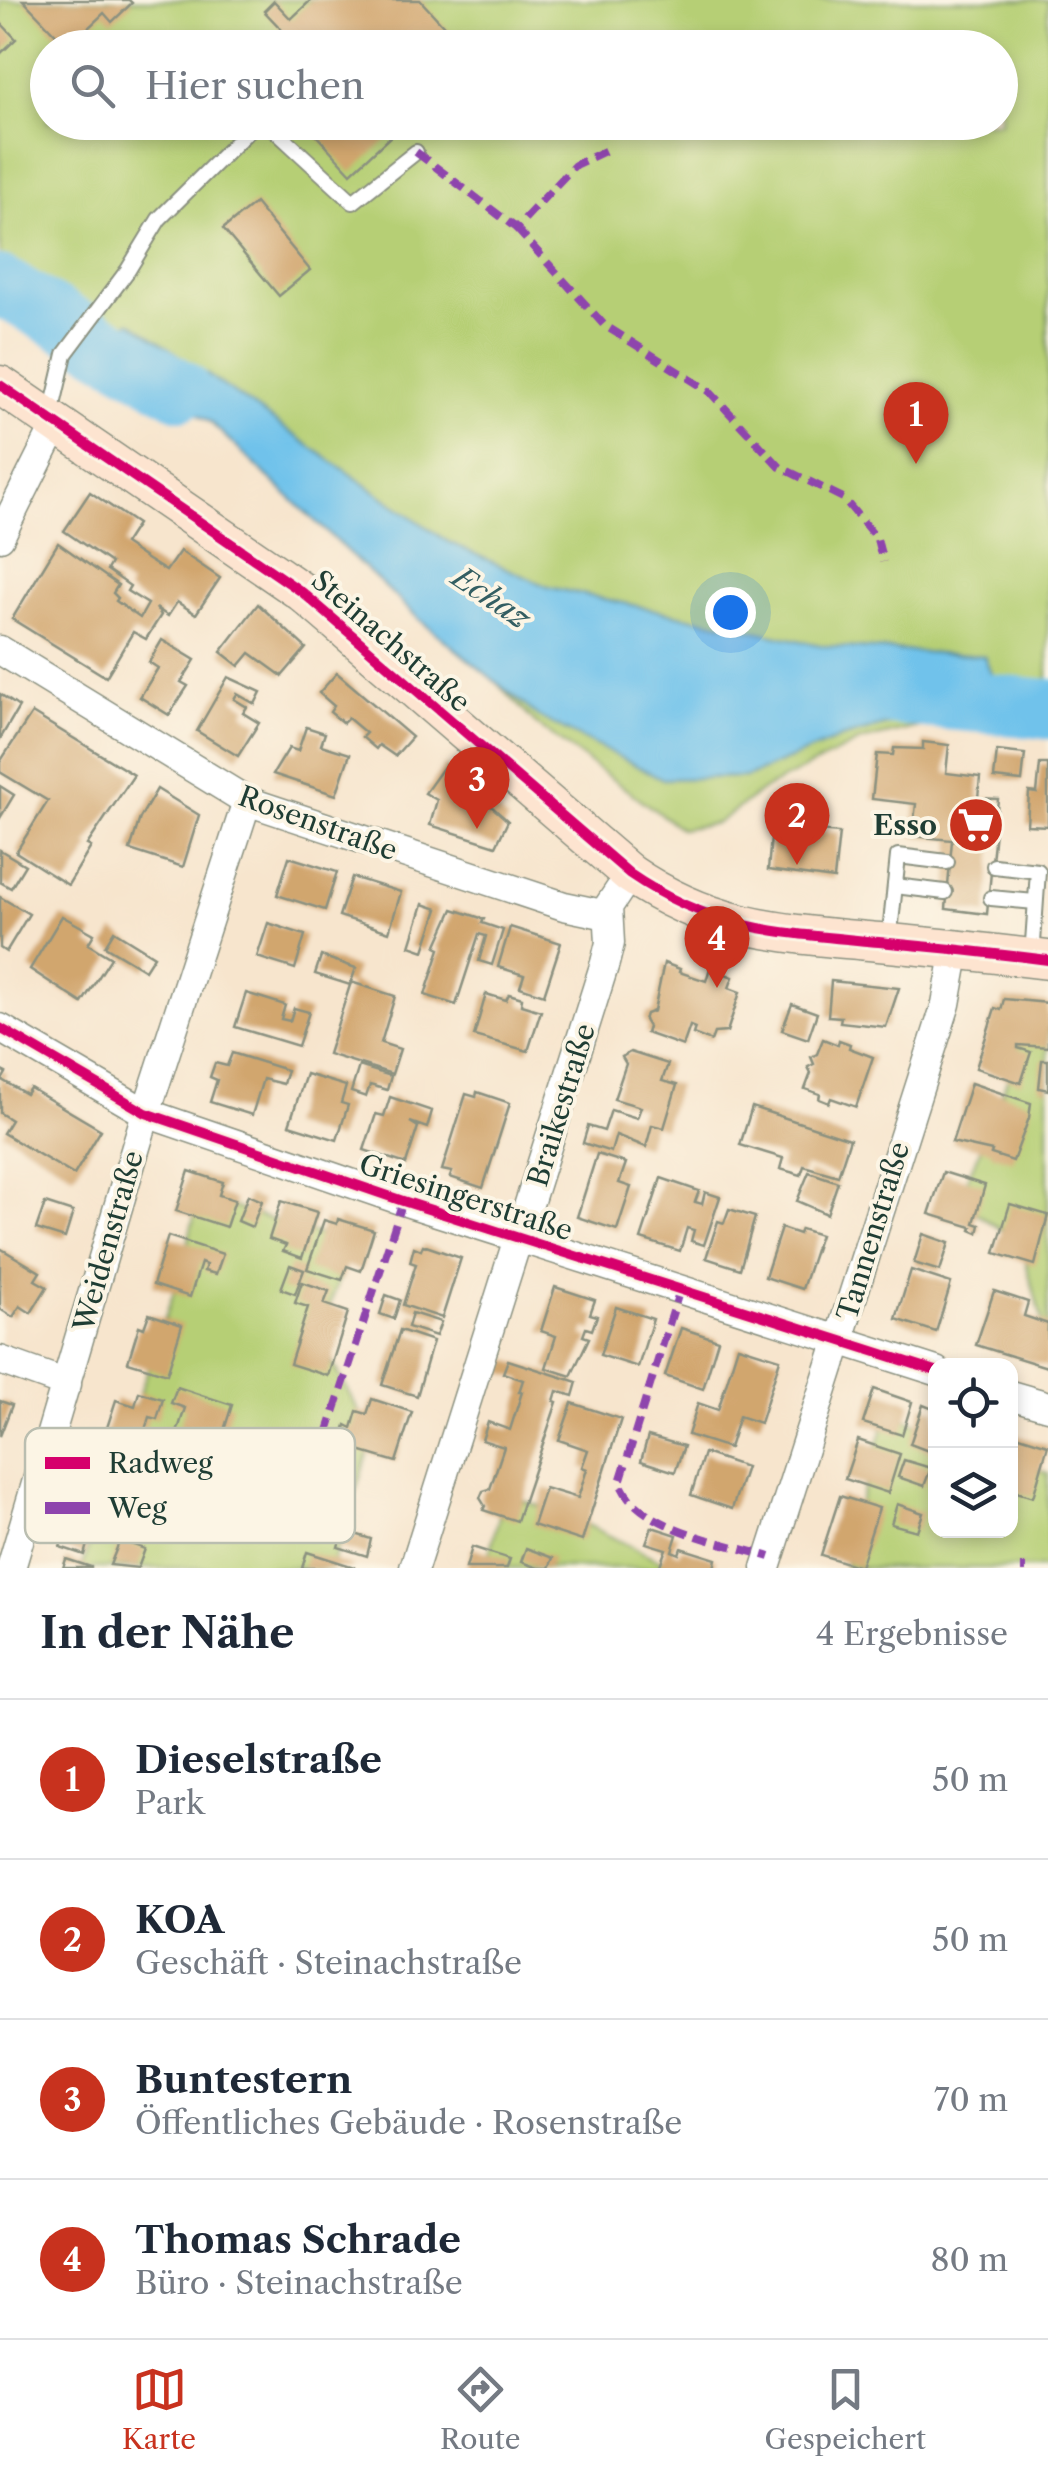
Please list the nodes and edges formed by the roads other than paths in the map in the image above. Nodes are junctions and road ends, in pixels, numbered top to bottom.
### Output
1 (238, 140) edge
2 (286, 140) edge
3 (416, 152) dead end
4 (0, 385) edge
5 (54, 421) junction
6 (0, 537) edge
7 (0, 650) edge
8 (246, 802) junction
9 (947, 862) dead end
10 (994, 866) dead end
11 (630, 874) junction
12 (895, 886) junction
13 (945, 892) dead end
14 (992, 898) dead end
15 (1035, 902) junction
16 (606, 915) junction
17 (888, 942) junction
18 (956, 949) junction
19 (1040, 959) edge
20 (0, 1028) edge
21 (146, 1114) junction
22 (519, 1238) junction
23 (839, 1340) junction
24 (0, 1360) edge
25 (928, 1368) edge
26 (67, 1384) junction
27 (1018, 1397) edge
28 (1048, 1406) edge
29 (54, 1428) edge
30 (25, 1522) edge
31 (11, 1568) edge
32 (414, 1568) edge
33 (766, 1568) edge

1 - 5 lane
2 - 3 lane
4 - 5 main road, Steinachstraße
5 - 6 street
5 - 11 main road, Steinachstraße
7 - 8 street, Rosenstraße
8 - 16 street, Rosenstraße
8 - 21 street, Weidenstraße
9 - 12 lane
10 - 15 lane
11 - 16 street, Braikestraße
11 - 17 main road, Steinachstraße
12 - 13 lane
12 - 17 lane
14 - 15 lane
15 - 19 lane
16 - 22 street, Braikestraße
17 - 18 main road, Steinachstraße
18 - 19 main road, Steinachstraße
18 - 23 street, Tannenstraße
20 - 21 street, Griesingerstraße
21 - 22 street, Griesingerstraße
21 - 26 street, Weidenstraße
22 - 23 street, Griesingerstraße
22 - 32 street, Braikestraße
23 - 25 street, Griesingerstraße
23 - 33 street, Tannenstraße
24 - 26 street
26 - 29 street, Weidenstraße
27 - 28 street
30 - 31 street, Weidenstraße

